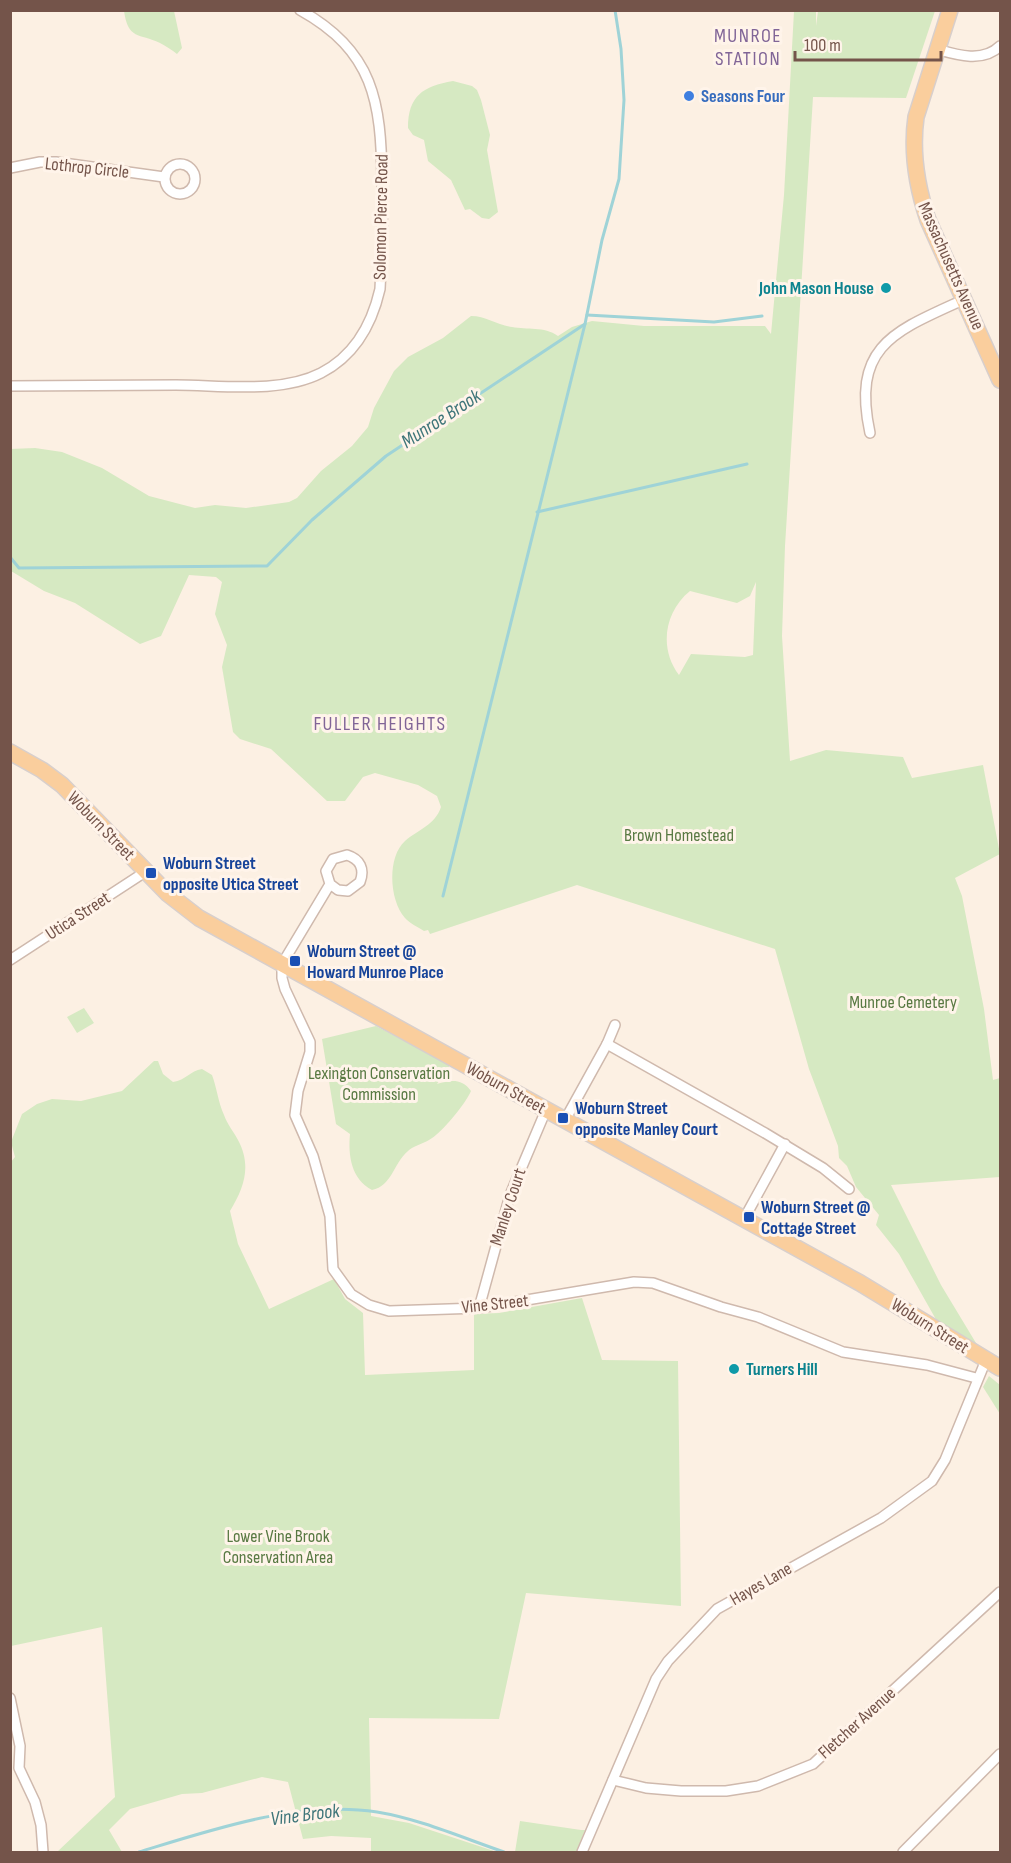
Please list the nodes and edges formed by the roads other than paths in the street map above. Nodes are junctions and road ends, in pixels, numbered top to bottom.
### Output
1 (300, 10) edge
2 (950, 10) edge
3 (1000, 46) edge
4 (936, 49) junction
5 (10, 168) edge
6 (164, 177) dead end
7 (965, 299) junction
8 (1000, 380) edge
9 (10, 386) edge
10 (870, 433) dead end
11 (10, 752) edge
12 (145, 872) junction
13 (330, 884) junction
14 (10, 960) edge
15 (282, 964) junction
16 (615, 1025) dead end
17 (607, 1044) junction
18 (546, 1110) junction
19 (565, 1120) junction
20 (784, 1144) junction
21 (849, 1189) dead end
22 (744, 1219) junction
23 (479, 1308) junction
24 (986, 1360) junction
25 (1000, 1368) edge
26 (976, 1378) junction
27 (1000, 1592) edge
28 (10, 1698) edge
29 (1000, 1754) edge
30 (10, 1758) edge
31 (19, 1768) junction
32 (614, 1780) junction
33 (43, 1852) edge
34 (582, 1852) edge
35 (903, 1852) edge

1 - 9 street, Solomon Pierce Road
2 - 4 main road, Massachusetts Avenue
3 - 4 street
4 - 7 main road, Massachusetts Avenue
5 - 6 street, Lothrop Circle
7 - 8 main road, Massachusetts Avenue
7 - 10 street
11 - 12 main road, Woburn Street
12 - 14 street, Utica Street
12 - 15 main road, Woburn Street
13 - 13 street
13 - 15 street
15 - 18 main road, Woburn Street
15 - 23 street, Vine Street
16 - 17 street
17 - 19 street
17 - 20 street
18 - 19 main road, Woburn Street
18 - 23 street, Manley Court
19 - 22 main road, Woburn Street
20 - 21 street
20 - 22 street
22 - 24 main road, Woburn Street
23 - 26 street, Vine Street
24 - 25 main road, Woburn Street
24 - 26 street, Hayes Lane
26 - 32 street, Hayes Lane
27 - 32 street, Fletcher Avenue
28 - 31 street
29 - 35 street
30 - 31 street
31 - 33 street
32 - 34 street, Hayes Lane

